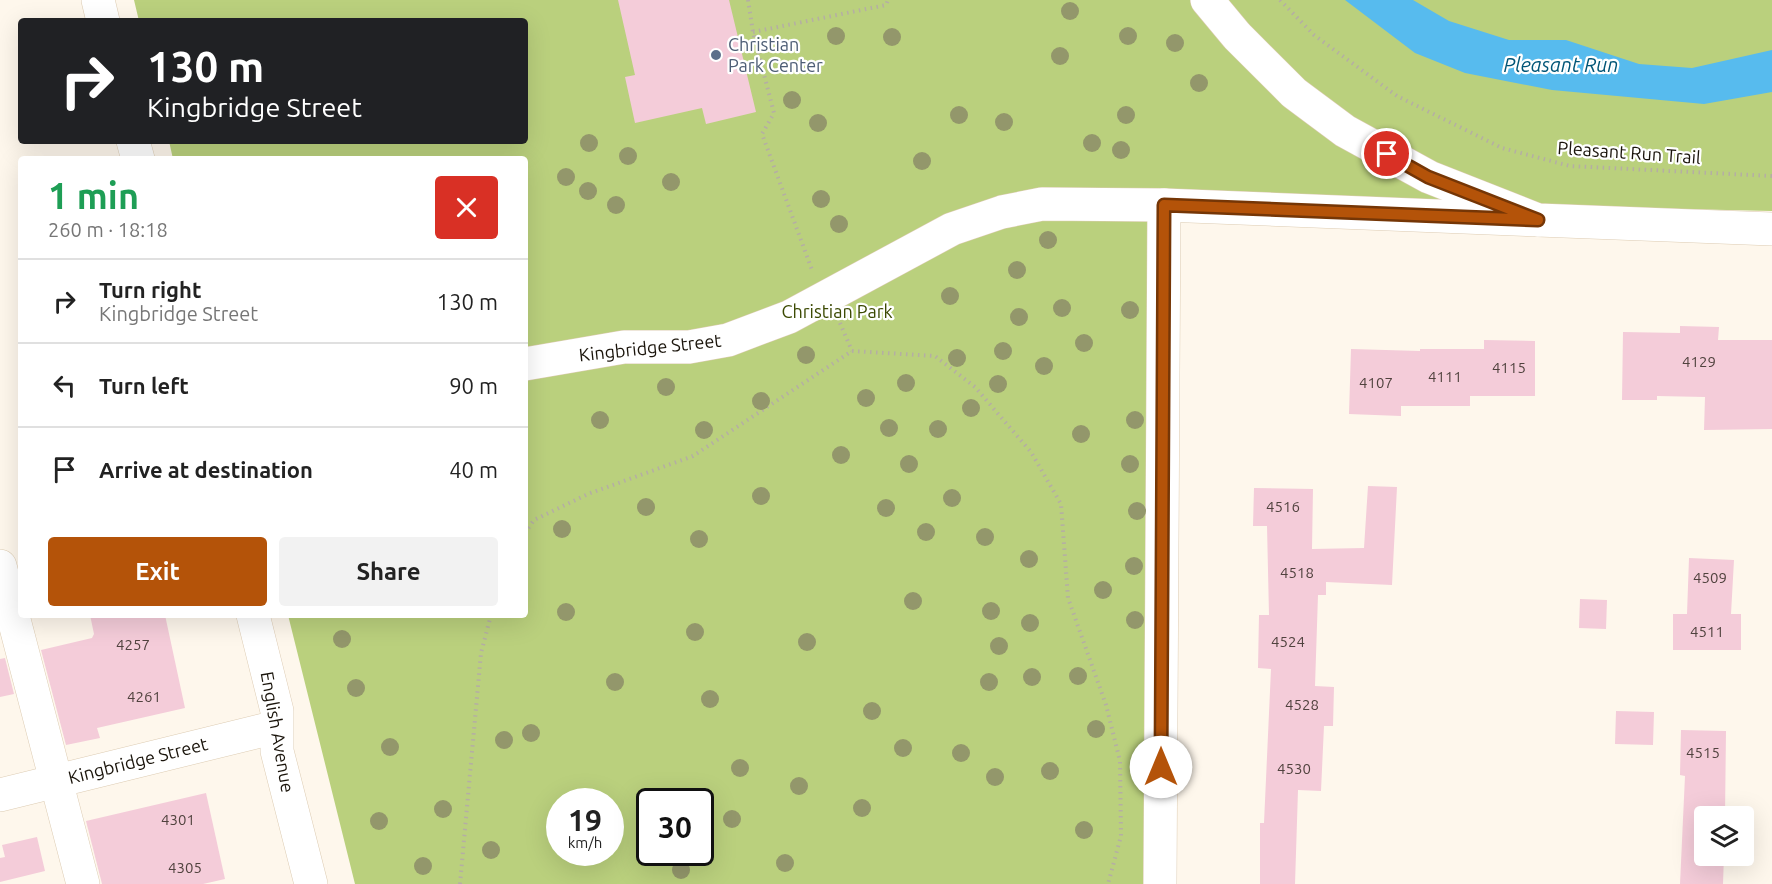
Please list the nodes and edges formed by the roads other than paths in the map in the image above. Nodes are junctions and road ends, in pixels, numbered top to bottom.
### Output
1 (98, 0) edge
2 (1207, 0) edge
3 (102, 18) edge
4 (1164, 205) junction
5 (1538, 220) junction
6 (1772, 229) edge
7 (528, 364) edge
8 (0, 566) edge
9 (254, 618) edge
10 (276, 727) junction
11 (54, 781) junction
12 (0, 795) edge
13 (83, 884) edge
14 (311, 884) edge
15 (1160, 884) edge

1 - 3 street
2 - 5 street
4 - 5 street, Kingbridge Street
4 - 7 street, Kingbridge Street
4 - 15 street
5 - 6 street, Kingbridge Street
8 - 11 street
9 - 10 street, English Avenue
10 - 11 street, Kingbridge Street
10 - 14 street, English Avenue
11 - 12 street, Kingbridge Street
11 - 13 street

